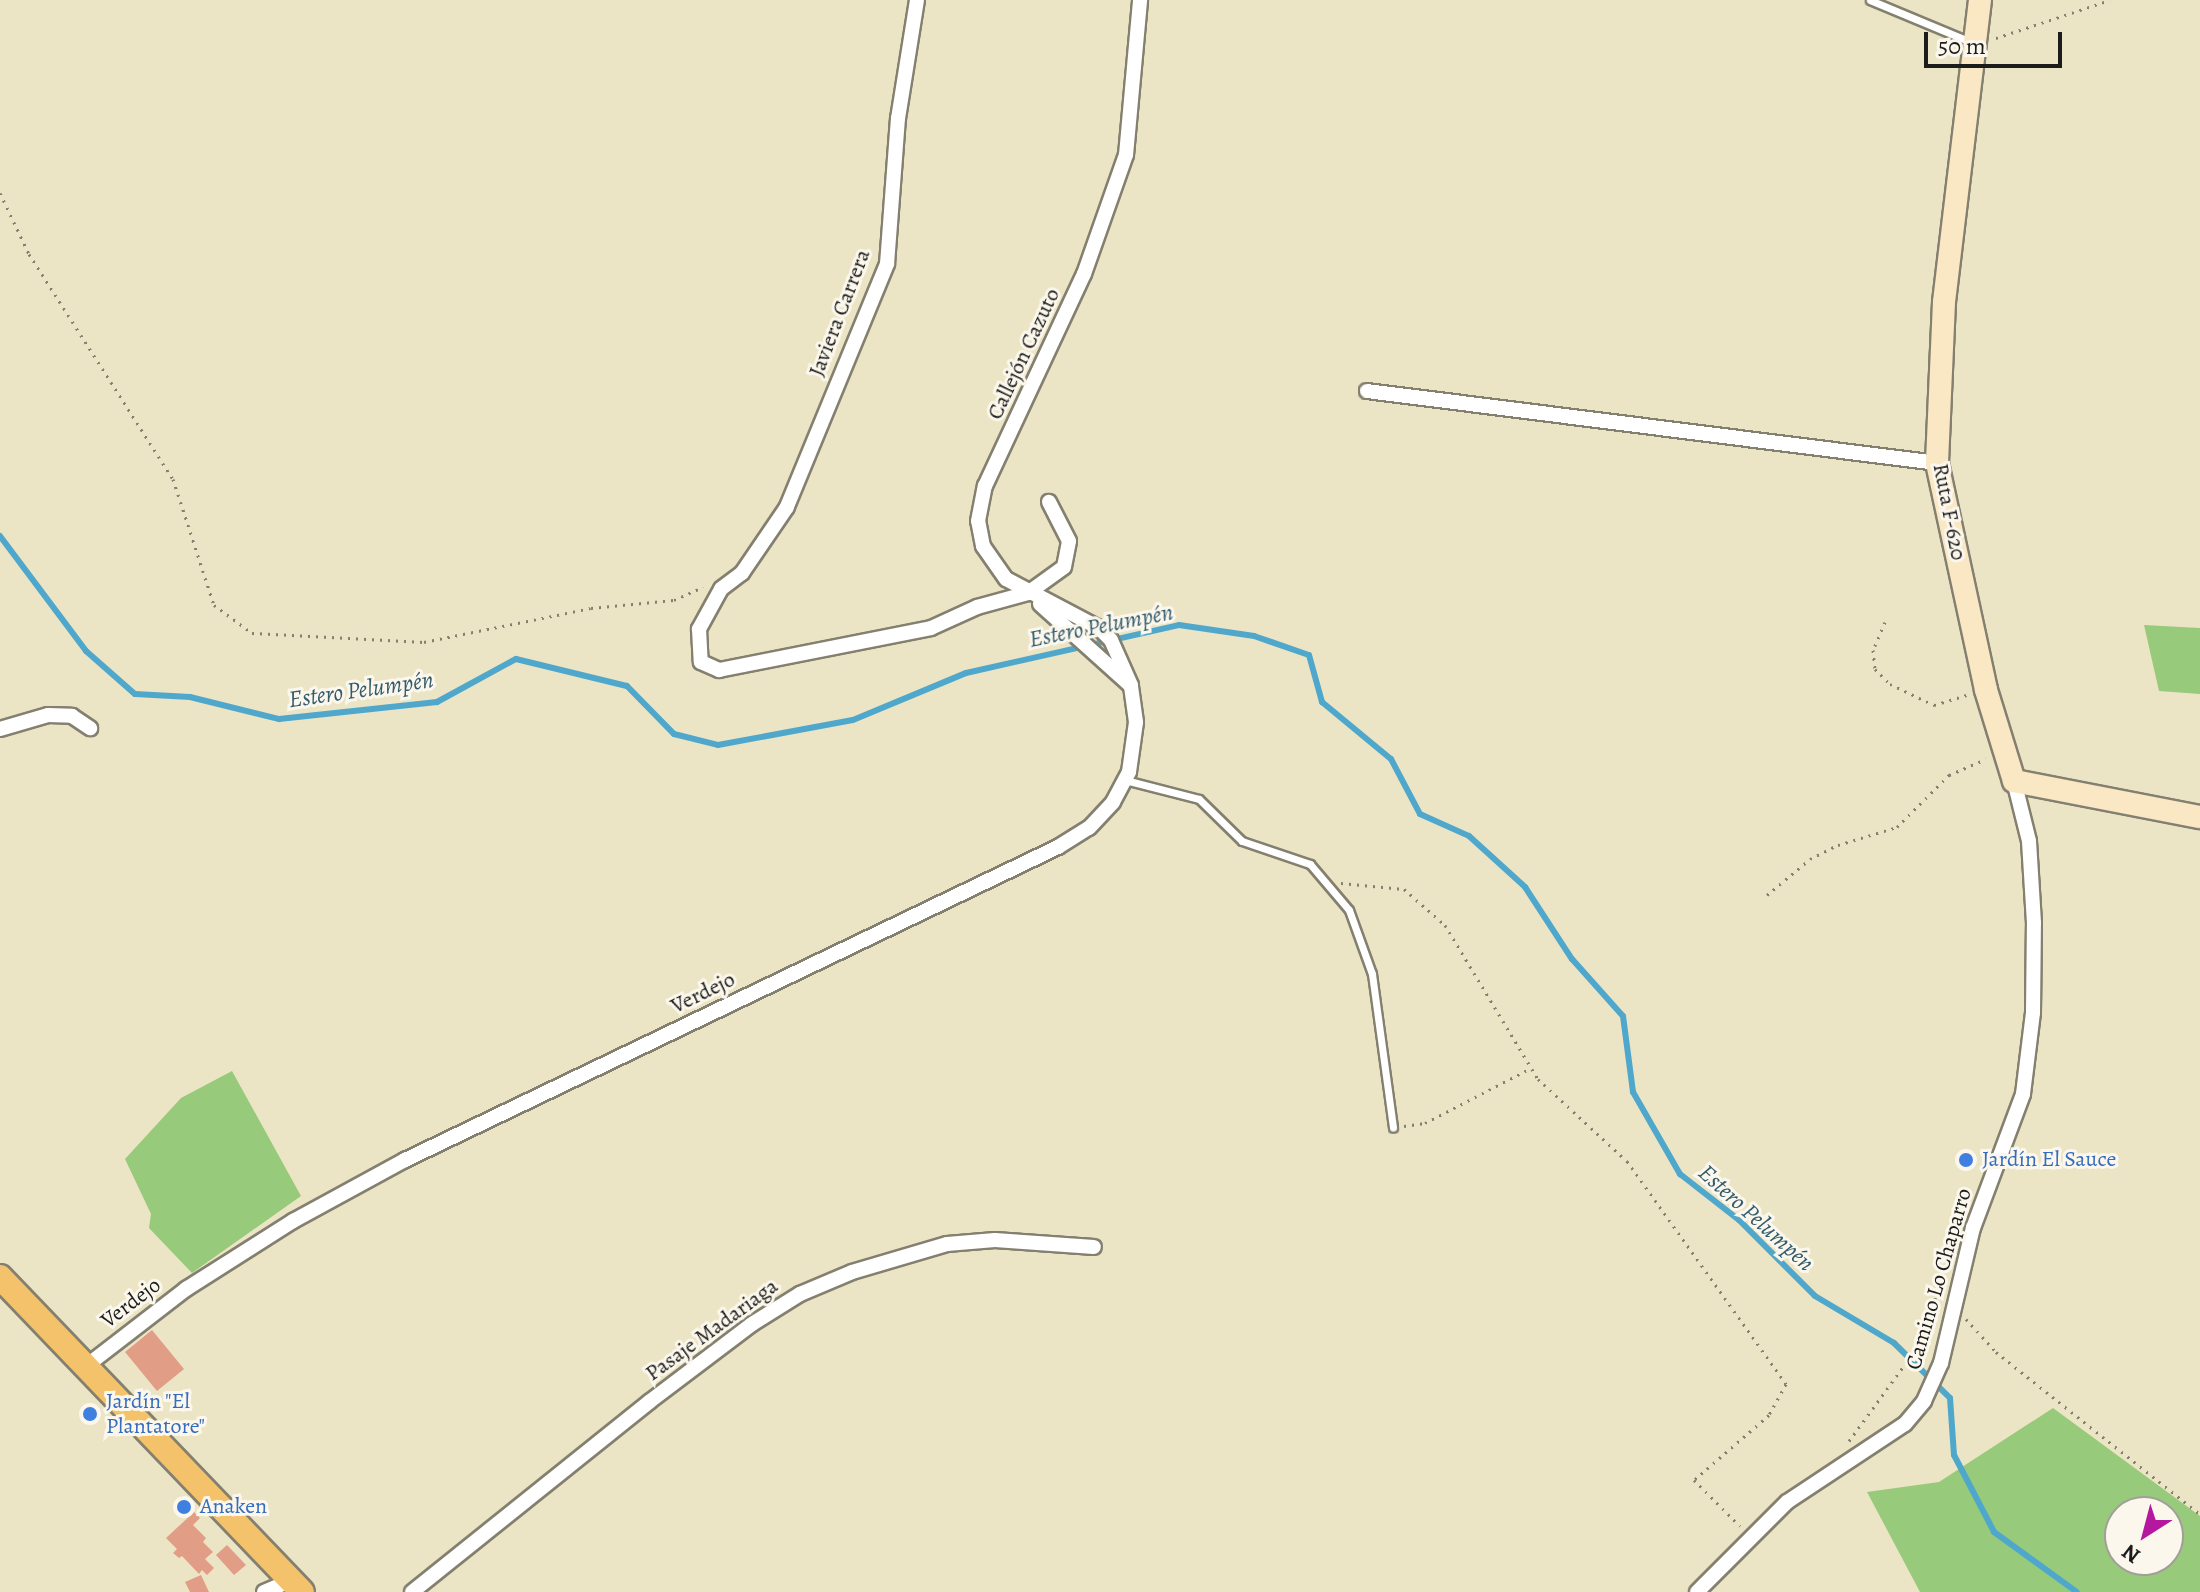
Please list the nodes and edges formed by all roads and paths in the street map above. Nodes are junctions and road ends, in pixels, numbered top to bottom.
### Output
1 (917, 0) edge
2 (1140, 0) edge
3 (1870, 0) edge
4 (1980, 0) edge
5 (2110, 0) edge
6 (1977, 44) junction
7 (0, 193) edge
8 (1367, 391) dead end
9 (1937, 463) junction
10 (1049, 502) dead end
11 (1028, 593) junction
12 (674, 600) dead end
13 (1885, 622) dead end
14 (1131, 685) junction
15 (1986, 690) junction
16 (90, 728) dead end
17 (0, 729) edge
18 (2005, 754) junction
19 (1125, 780) junction
20 (2014, 781) junction
21 (2200, 817) edge
22 (1326, 882) junction
23 (1767, 895) dead end
24 (1531, 1068) junction
25 (1393, 1128) joint
26 (1094, 1247) dead end
27 (0, 1277) edge
28 (1937, 1291) dead end
29 (1953, 1310) junction
30 (85, 1367) junction
31 (1840, 1452) dead end
32 (2200, 1514) edge
33 (1752, 1537) junction
34 (297, 1586) edge
35 (264, 1592) edge
36 (412, 1592) edge
37 (1697, 1592) edge

1 - 11 street, Javiera Carrera
2 - 11 street, Callejón Cazuto
3 - 6 lane
4 - 6 street, Ruta F-620
5 - 6 path
6 - 9 street, Ruta F-620
7 - 12 path
8 - 9 street
9 - 15 street, Ruta F-620
10 - 11 street
11 - 14 street
11 - 14 street, Verdejo
13 - 15 path
14 - 19 street, Verdejo
15 - 18 street, Ruta F-620
16 - 17 street
18 - 20 street, Ruta F-620
18 - 23 path
19 - 22 lane
19 - 30 street, Verdejo
20 - 21 street
20 - 29 street, Camino Lo Chaparro
22 - 24 path
22 - 25 lane
24 - 25 path
24 - 33 path
26 - 36 street, Pasaje Madariaga
27 - 30 main road
28 - 31 path
29 - 32 path
29 - 33 street, Camino Lo Chaparro
30 - 34 main road
33 - 37 street, Camino Lo Chaparro
34 - 35 street

